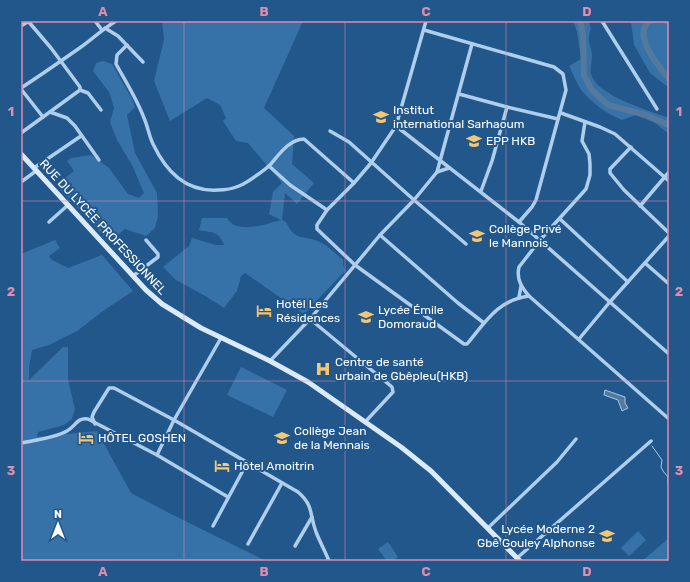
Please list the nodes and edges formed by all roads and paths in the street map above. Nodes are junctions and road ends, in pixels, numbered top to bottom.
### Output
1 (28, 21) edge
2 (95, 21) edge
3 (116, 21) edge
4 (426, 21) edge
5 (602, 21) edge
6 (21, 26) edge
7 (104, 29) junction
8 (424, 30) junction
9 (127, 44) junction
10 (472, 44) junction
11 (61, 62) junction
12 (143, 62) dead end
13 (21, 88) edge
14 (80, 90) junction
15 (459, 94) junction
16 (507, 107) junction
17 (657, 109) dead end
18 (101, 110) dead end
19 (50, 112) junction
20 (560, 113) junction
21 (42, 117) junction
22 (558, 119) junction
23 (585, 122) junction
24 (396, 126) junction
25 (330, 131) dead end
26 (21, 133) edge
27 (81, 136) junction
28 (631, 147) junction
29 (21, 154) edge
30 (100, 160) dead end
31 (440, 161) junction
32 (371, 162) junction
33 (269, 166) junction
34 (449, 168) junction
35 (35, 170) junction
36 (437, 172) junction
37 (669, 172) edge
38 (665, 177) junction
39 (669, 181) edge
40 (21, 182) edge
41 (354, 183) junction
42 (480, 191) junction
43 (414, 200) junction
44 (68, 205) junction
45 (640, 206) junction
46 (326, 210) junction
47 (560, 219) junction
48 (49, 222) dead end
49 (519, 222) junction
50 (669, 233) edge
51 (380, 235) junction
52 (669, 236) edge
53 (146, 240) dead end
54 (540, 240) junction
55 (466, 244) dead end
56 (645, 263) junction
57 (355, 264) junction
58 (133, 276) junction
59 (628, 282) junction
60 (669, 284) edge
61 (520, 286) junction
62 (530, 296) junction
63 (520, 297) junction
64 (609, 303) junction
65 (310, 319) junction
66 (484, 323) junction
67 (221, 338) junction
68 (579, 340) junction
69 (669, 354) edge
70 (270, 361) junction
71 (669, 418) edge
72 (174, 420) junction
73 (366, 421) junction
74 (95, 424) junction
75 (576, 439) dead end
76 (651, 441) dead end
77 (21, 443) edge
78 (157, 456) junction
79 (247, 463) junction
80 (282, 483) junction
81 (228, 496) junction
82 (312, 517) junction
83 (213, 526) dead end
84 (488, 527) junction
85 (248, 544) dead end
86 (295, 546) dead end
87 (518, 559) edge
88 (329, 561) edge

1 - 6 street
1 - 11 street
2 - 7 street
3 - 7 street
4 - 8 street
5 - 17 street
7 - 9 street
7 - 11 street
8 - 10 street
8 - 24 street
9 - 12 street
9 - 33 street
10 - 15 street
10 - 20 street
11 - 13 street
11 - 14 street
13 - 21 street
14 - 18 street
14 - 19 street
15 - 16 street
15 - 31 street
16 - 22 street
16 - 42 street
19 - 21 street
19 - 27 street
20 - 22 street
20 - 23 street
21 - 26 street
22 - 49 street
23 - 28 street
23 - 47 street
24 - 31 street
24 - 32 street
25 - 32 street
27 - 30 street
27 - 35 street
28 - 38 street
28 - 45 street
29 - 35 main road, RUE DU LYCÉE PROFESSIONNEL
31 - 34 street
31 - 36 street
32 - 41 street
32 - 43 street
33 - 41 street
33 - 46 street
34 - 36 street
34 - 42 street
35 - 40 street
35 - 44 main road, RUE DU LYCÉE PROFESSIONNEL
36 - 43 street
37 - 38 street
38 - 39 street
38 - 45 street
41 - 46 street
42 - 49 street
43 - 51 street
43 - 55 street
44 - 48 street
44 - 58 main road, RUE DU LYCÉE PROFESSIONNEL
45 - 50 street
46 - 57 street
47 - 54 street
47 - 59 street
49 - 54 street
51 - 57 street
51 - 66 street
52 - 56 street
53 - 58 street
54 - 61 street
54 - 64 street
56 - 59 street
56 - 60 street
57 - 65 street
57 - 66 street
58 - 67 main road, RUE DU LYCÉE PROFESSIONNEL
59 - 64 street
61 - 62 street
61 - 63 street
62 - 63 street
62 - 68 street
63 - 66 street
64 - 68 street
64 - 69 street
65 - 70 street
65 - 73 street
67 - 70 main road, RUE DU LYCÉE PROFESSIONNEL
67 - 72 street
68 - 71 street
70 - 73 main road, RUE DU LYCÉE PROFESSIONNEL
72 - 74 street
72 - 78 street
72 - 79 street
73 - 84 main road, RUE DU LYCÉE PROFESSIONNEL
74 - 77 street
74 - 78 street
75 - 84 street
76 - 87 street
78 - 81 street
79 - 80 street
79 - 81 street
80 - 82 street
80 - 85 street
81 - 83 street
82 - 86 street
82 - 88 street
84 - 87 main road, RUE DU LYCÉE PROFESSIONNEL

